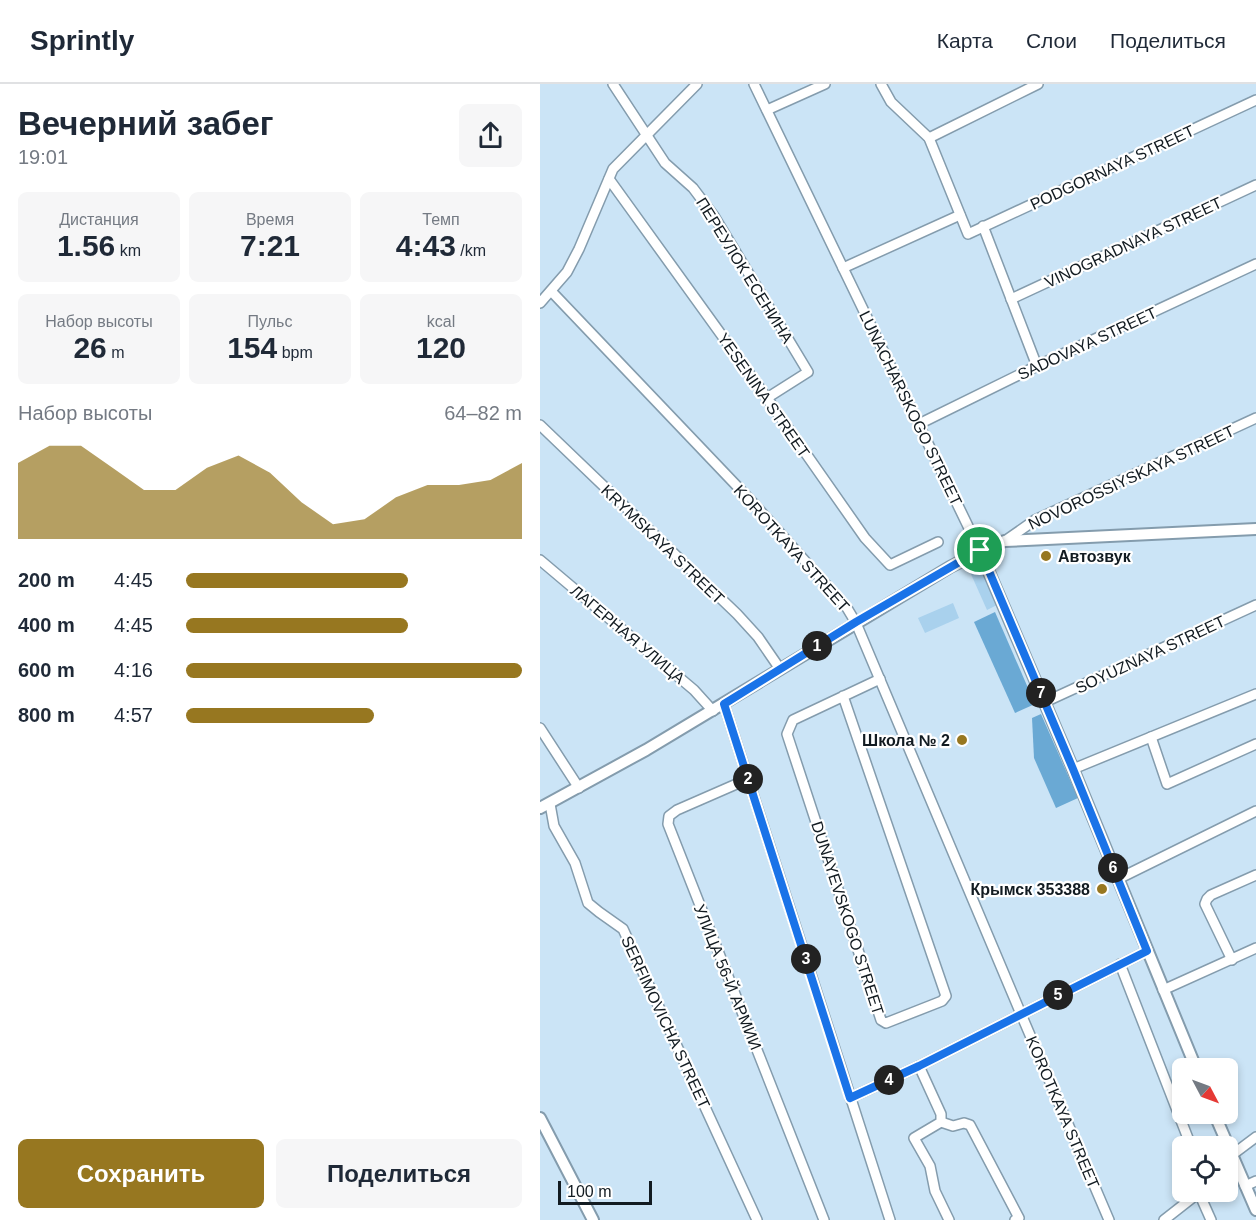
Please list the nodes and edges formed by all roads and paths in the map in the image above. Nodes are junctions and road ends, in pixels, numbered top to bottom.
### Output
1 (614, 84) edge
2 (697, 84) edge
3 (754, 84) edge
4 (825, 84) edge
5 (881, 84) edge
6 (1038, 84) edge
7 (1256, 100) edge
8 (767, 110) junction
9 (647, 134) junction
10 (929, 138) junction
11 (609, 179) junction
12 (1256, 185) edge
13 (960, 215) junction
14 (983, 226) junction
15 (1256, 264) edge
16 (843, 268) junction
17 (551, 291) junction
18 (1011, 299) junction
19 (540, 303) edge
20 (1036, 366) junction
21 (767, 398) junction
22 (1256, 418) edge
23 (919, 424) junction
24 (540, 425) edge
25 (1256, 529) edge
26 (1005, 541) junction
27 (938, 542) dead end
28 (980, 550) junction
29 (540, 560) edge
30 (1256, 605) edge
31 (856, 622) junction
32 (780, 669) junction
33 (880, 679) junction
34 (1256, 694) edge
35 (843, 696) junction
36 (1045, 702) junction
37 (724, 704) junction
38 (713, 711) junction
39 (540, 728) edge
40 (1151, 737) junction
41 (1256, 744) edge
42 (1073, 769) junction
43 (748, 779) junction
44 (579, 788) junction
45 (545, 806) edge
46 (1256, 811) edge
47 (1256, 875) edge
48 (1118, 879) junction
49 (1256, 948) edge
50 (1147, 951) junction
51 (1232, 960) junction
52 (1120, 964) junction
53 (1163, 990) junction
54 (1021, 1014) junction
55 (1192, 1058) edge
56 (919, 1066) junction
57 (850, 1098) junction
58 (540, 1118) edge
59 (941, 1122) junction
60 (1187, 1136) edge
61 (1256, 1137) edge
62 (1238, 1155) edge
63 (1238, 1169) edge
64 (1251, 1183) edge
65 (1187, 1202) edge
66 (1204, 1202) edge
67 (1256, 1210) edge
68 (593, 1220) edge
69 (757, 1220) edge
70 (824, 1220) edge
71 (890, 1220) edge
72 (950, 1220) edge
73 (1015, 1220) edge
74 (1109, 1220) edge
75 (1164, 1220) edge
76 (1211, 1220) edge

1 - 9 street
2 - 9 street
3 - 8 street, LUNACHARSKOGO STREET
4 - 8 street
5 - 10 street
6 - 10 street
7 - 14 street, PODGORNAYA STREET
8 - 16 street, LUNACHARSKOGO STREET
9 - 11 street
9 - 21 street, ПЕРЕУЛОК ЕСЕНИНА
10 - 13 street
11 - 17 street
11 - 21 street, YESENINA STREET
12 - 18 street, VINOGRADNAYA STREET
13 - 14 street, PODGORNAYA STREET
13 - 16 street
14 - 18 street
15 - 20 street, SADOVAYA STREET
16 - 23 street, LUNACHARSKOGO STREET
17 - 19 street
17 - 31 street, KOROTKAYA STREET
18 - 20 street
20 - 23 street, SADOVAYA STREET
21 - 27 street, YESENINA STREET
22 - 26 street, NOVOROSSIYSKAYA STREET
23 - 28 street, LUNACHARSKOGO STREET
24 - 32 street, KRYMSKAYA STREET
25 - 26 main road
26 - 28 main road, NOVOROSSIYSKAYA STREET
28 - 31 main road, NOVOROSSIYSKAYA STREET
28 - 36 main road, LUNACHARSKOGO STREET
29 - 38 street, ЛАГЕРНАЯ УЛИЦА
30 - 36 street, SOYUZNAYA STREET
31 - 32 main road, NOVOROSSIYSKAYA STREET
31 - 33 street, KOROTKAYA STREET
32 - 37 main road, NOVOROSSIYSKAYA STREET
33 - 35 street
33 - 54 street, KOROTKAYA STREET
34 - 40 street
35 - 35 street, DUNAYEVSKOGO STREET
36 - 42 main road, LUNACHARSKOGO STREET
37 - 38 main road, NOVOROSSIYSKAYA STREET
37 - 43 street
38 - 44 main road, NOVOROSSIYSKAYA STREET
39 - 44 street
40 - 41 street
40 - 42 street
42 - 48 main road, LUNACHARSKOGO STREET
43 - 57 street
43 - 70 street, УЛИЦА 56-Й АРМИИ
44 - 45 main road, NOVOROSSIYSKAYA STREET
45 - 69 street, SERFIMOVICHA STREET
46 - 48 street
47 - 51 street
48 - 50 main road, LUNACHARSKOGO STREET
49 - 51 street
50 - 52 street
50 - 53 main road, LUNACHARSKOGO STREET
51 - 53 street
52 - 54 street
52 - 60 street
53 - 55 main road, LUNACHARSKOGO STREET
54 - 56 street
54 - 74 street, KOROTKAYA STREET
56 - 57 street
56 - 59 street
57 - 71 street
58 - 68 main road
59 - 72 street
59 - 73 street
61 - 62 street
63 - 64 main road
64 - 67 main road
65 - 75 street
66 - 76 street

